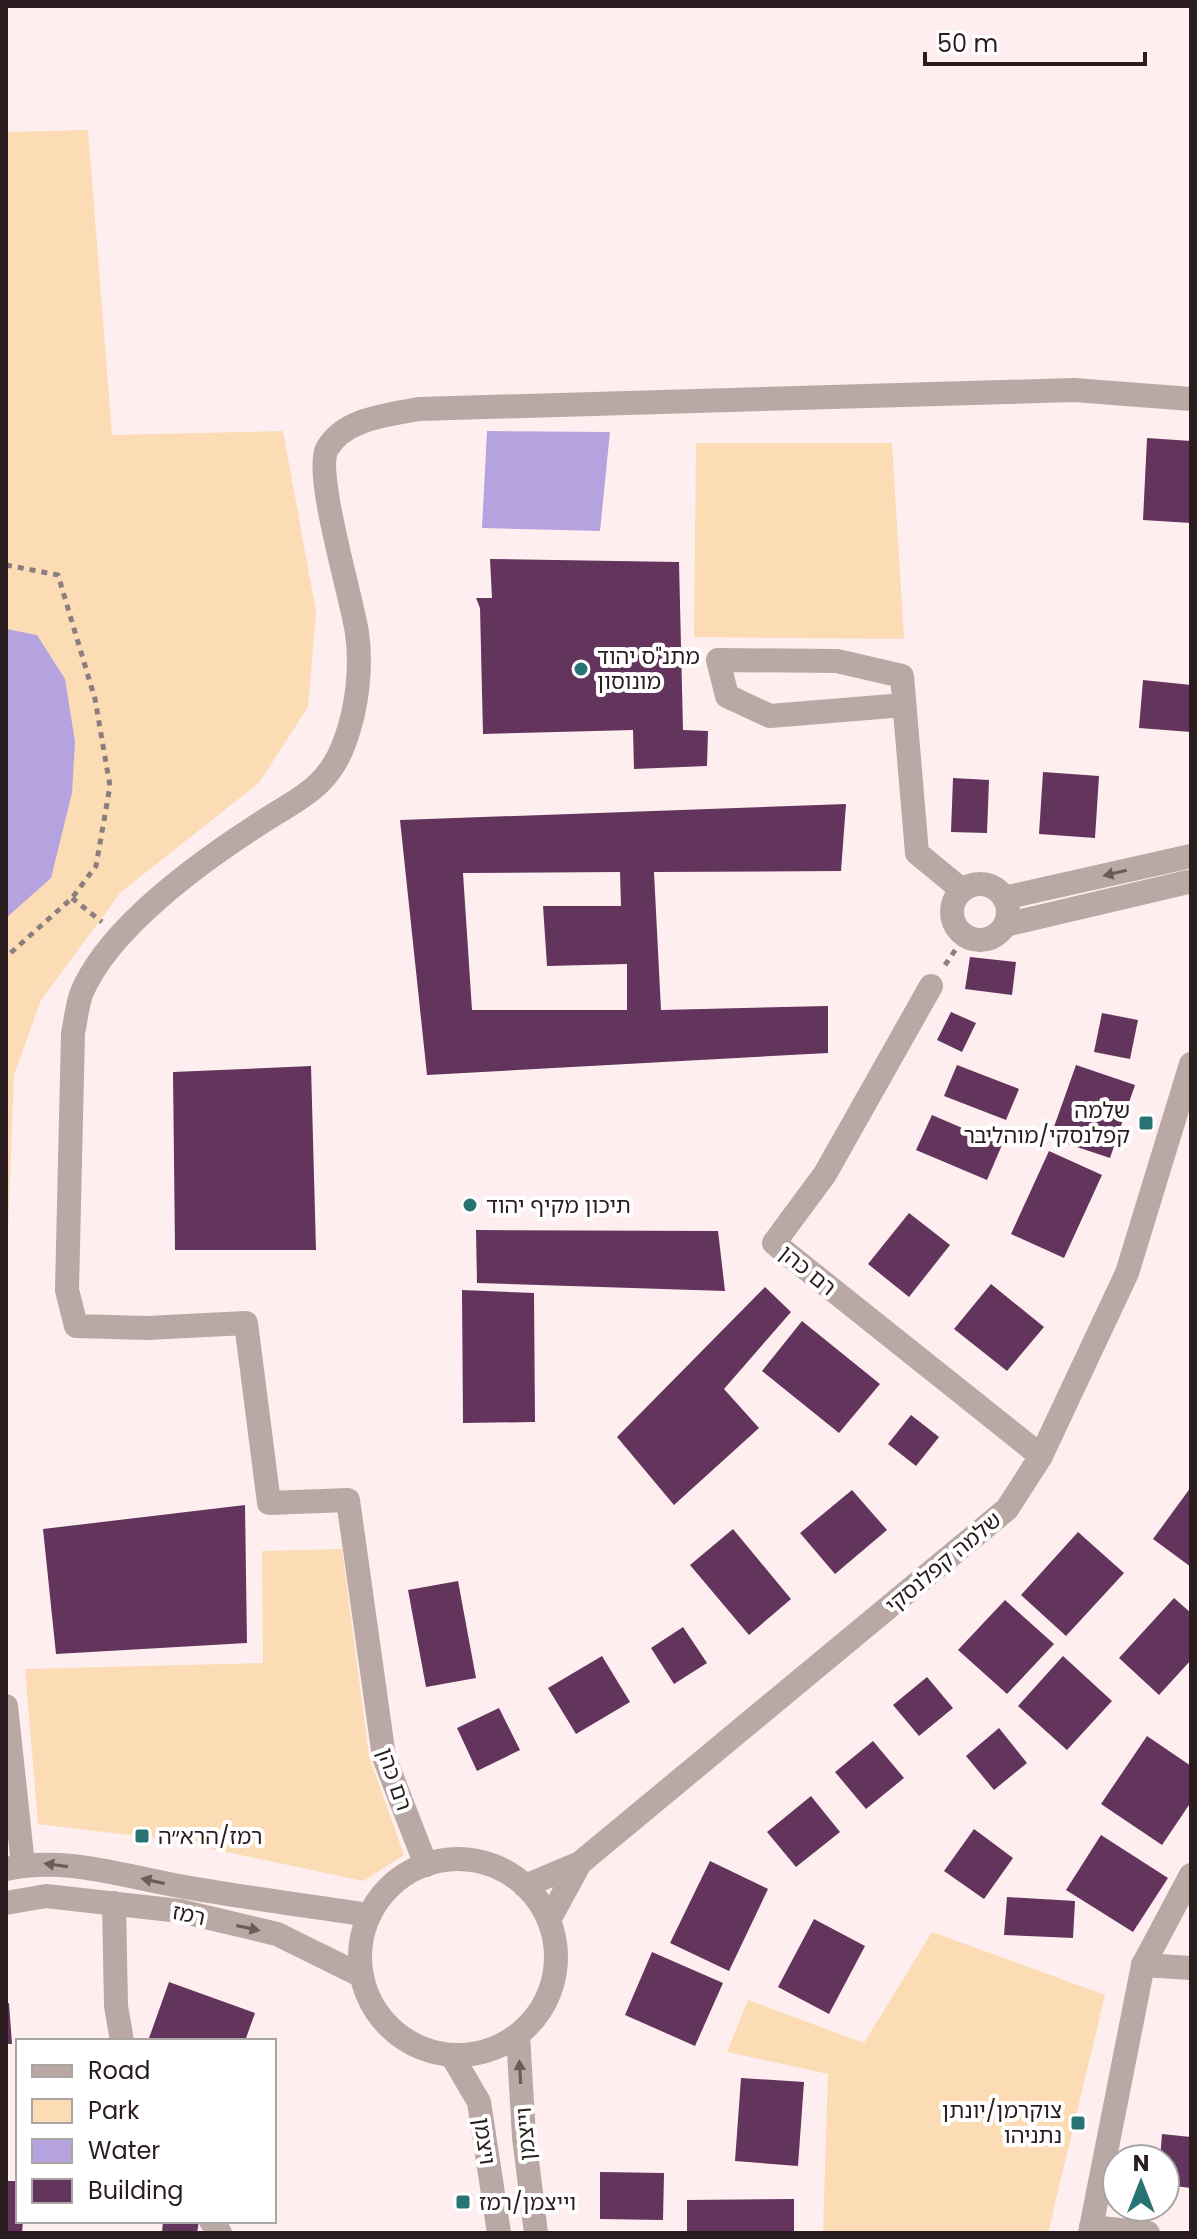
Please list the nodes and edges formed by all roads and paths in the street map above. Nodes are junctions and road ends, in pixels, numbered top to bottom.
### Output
1 (1191, 399) edge
2 (6, 565) edge
3 (904, 705) junction
4 (1190, 872) edge
5 (962, 890) junction
6 (72, 898) junction
7 (1004, 898) junction
8 (1005, 925) junction
9 (120, 936) junction
10 (965, 936) junction
11 (6, 957) edge
12 (931, 986) joint
13 (1191, 1064) edge
14 (1041, 1456) junction
15 (6, 1706) edge
16 (580, 1863) junction
17 (426, 1865) junction
18 (14, 1867) edge
19 (1191, 1875) edge
20 (525, 1886) junction
21 (6, 1903) edge
22 (114, 1903) junction
23 (368, 1915) junction
24 (549, 1920) junction
25 (1143, 1965) junction
26 (1191, 1968) edge
27 (362, 1976) junction
28 (518, 2035) junction
29 (122, 2039) edge
30 (452, 2056) junction
31 (1091, 2230) edge
32 (499, 2233) edge
33 (536, 2233) edge
34 (1148, 2233) edge

1 - 9 street
2 - 6 path
3 - 3 street
3 - 5 street
4 -> 7 street
4 - 8 street
5 - 7 street
5 - 10 street
6 - 9 path
6 - 11 path
7 - 8 street
8 - 10 street
9 - 17 street, רם כהן
10 - 12 path
12 - 14 street, רם כהן
13 - 14 street, שלמה קפלנסקי
14 - 16 street, שלמה קפלנסקי
15 - 18 street
16 - 20 street
16 - 24 street
17 - 20 street
17 - 23 street
23 -> 18 street, רמז
19 - 25 street
20 - 24 street
21 - 22 street, רמז
22 -> 27 street, רמז
22 - 29 street
23 - 27 street
24 - 28 street
25 - 26 street
25 - 31 street
27 - 30 street
28 - 30 street
33 -> 28 street, וייצמן
30 - 32 street, ויצמן
31 - 34 street

